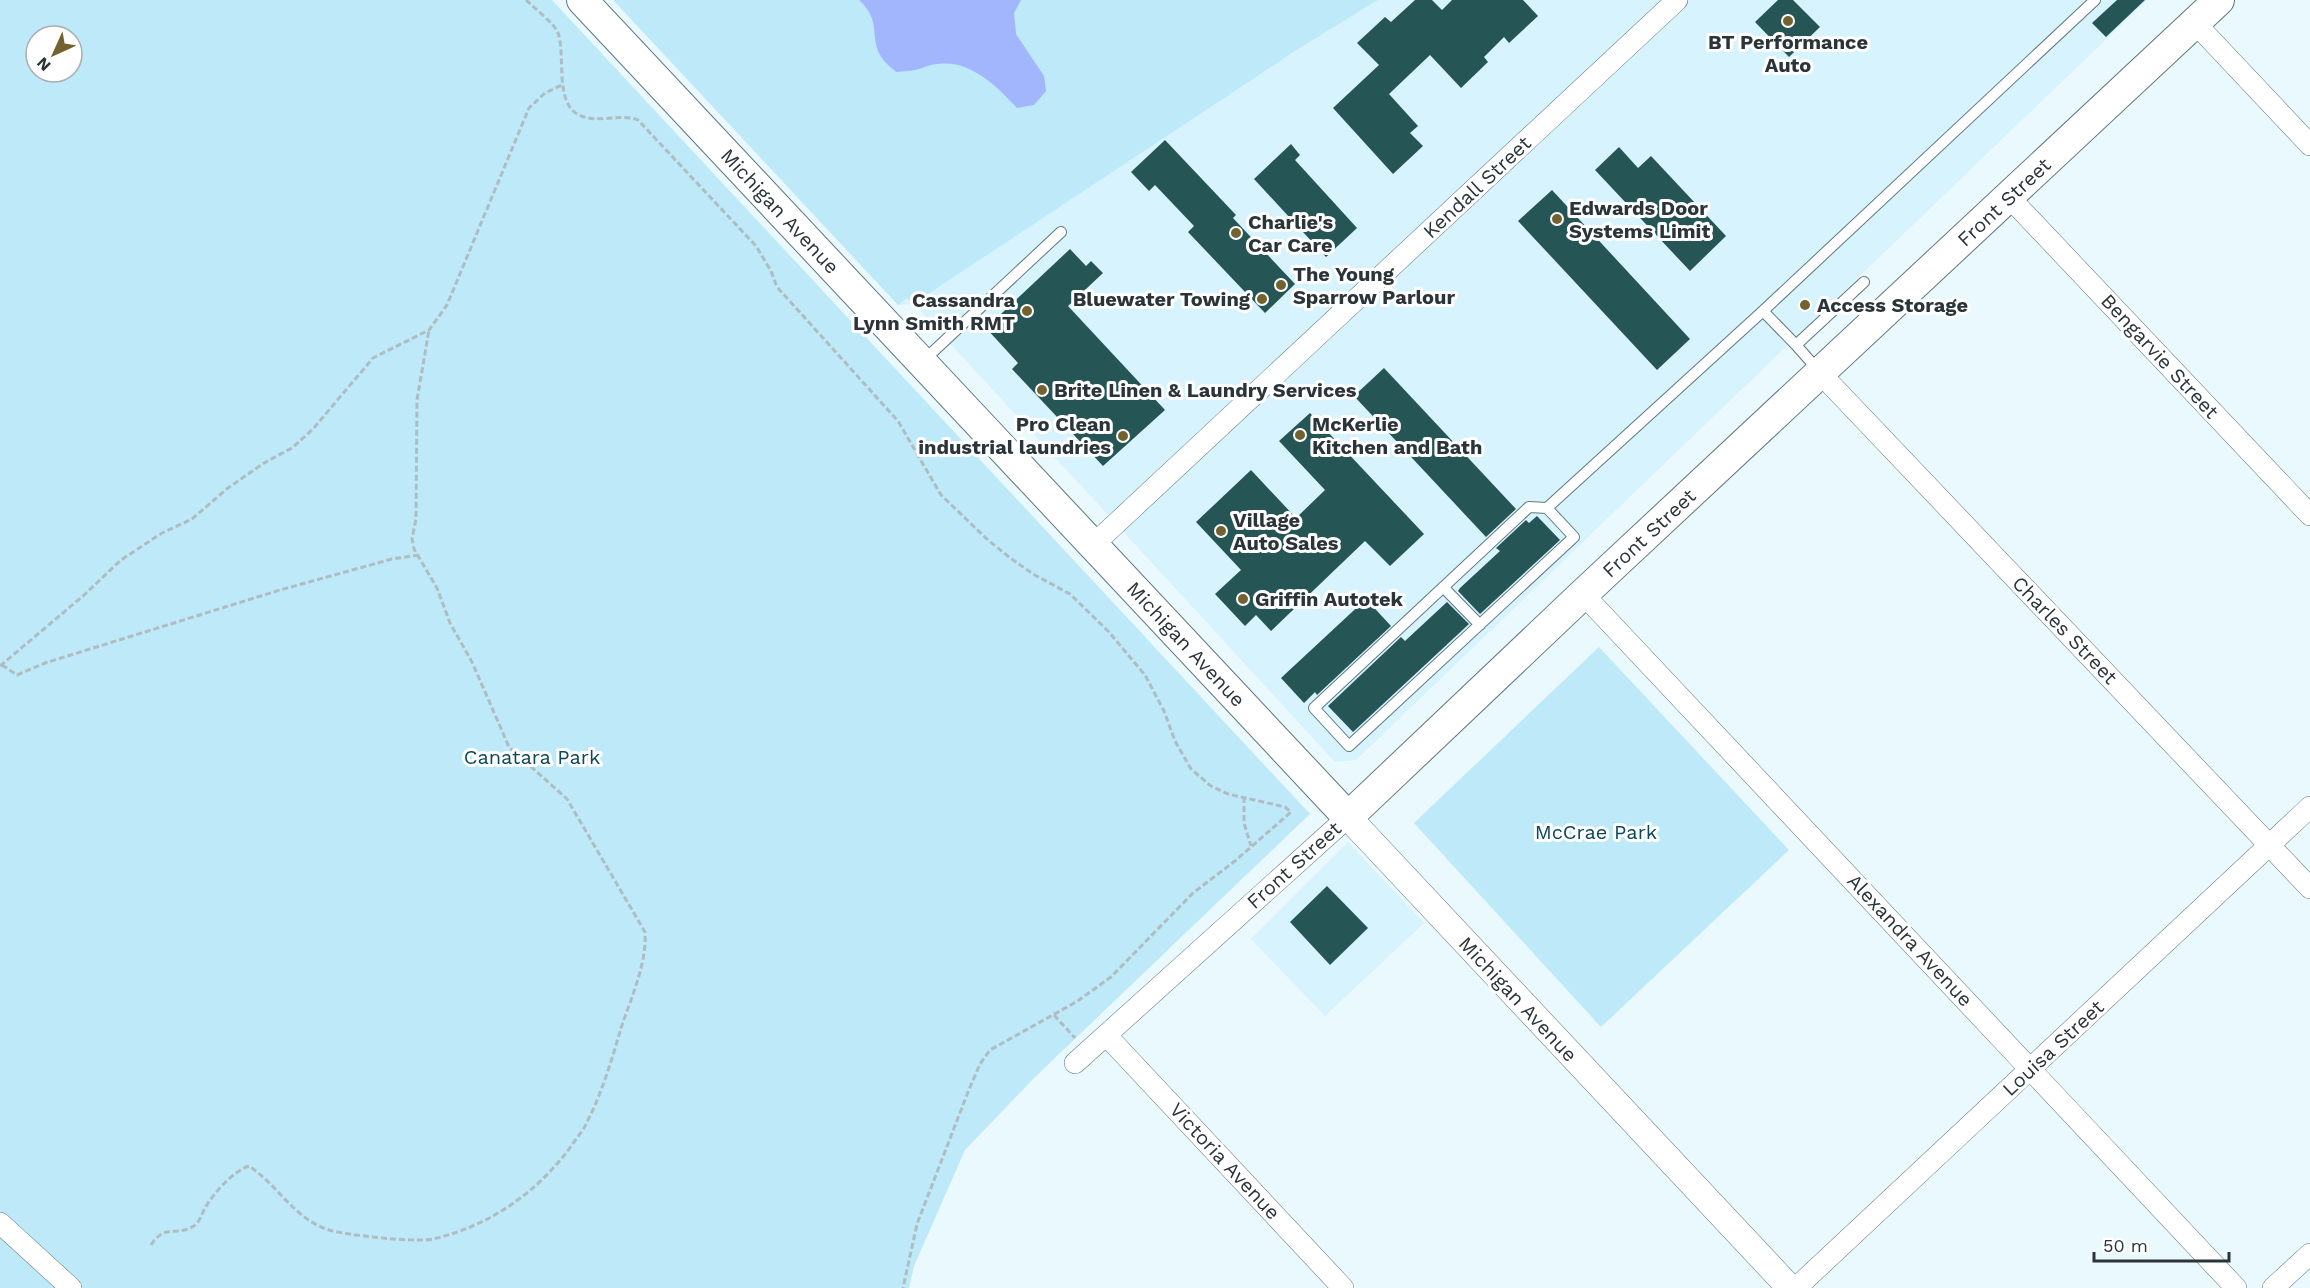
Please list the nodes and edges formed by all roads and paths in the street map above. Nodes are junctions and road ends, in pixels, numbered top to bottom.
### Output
1 (526, 0) edge
2 (582, 0) edge
3 (1677, 0) edge
4 (2095, 0) edge
5 (2219, 0) edge
6 (2195, 23) junction
7 (562, 85) junction
8 (2310, 145) edge
9 (2009, 197) junction
10 (1061, 232) dead end
11 (1864, 282) dead end
12 (1763, 311) junction
13 (429, 330) junction
14 (1796, 345) junction
15 (922, 363) junction
16 (1820, 373) junction
17 (1547, 508) junction
18 (2310, 515) edge
19 (1093, 545) junction
20 (419, 555) junction
21 (1443, 587) junction
22 (1583, 594) junction
23 (1480, 625) junction
24 (1, 666) edge
25 (1244, 797) junction
26 (2310, 807) edge
27 (1348, 817) junction
28 (2270, 845) junction
29 (1251, 846) junction
30 (2310, 888) edge
31 (1054, 1015) junction
32 (1106, 1035) junction
33 (1077, 1040) dead end
34 (1075, 1063) dead end
35 (2031, 1068) junction
36 (0, 1223) edge
37 (151, 1245) dead end
38 (2310, 1254) edge
39 (71, 1288) edge
40 (903, 1288) edge
41 (1343, 1288) edge
42 (1790, 1288) edge
43 (1796, 1288) edge
44 (2236, 1288) edge
45 (2273, 1288) edge

1 - 7 path
2 - 15 main road, Michigan Avenue
3 - 19 street, Kendall Street
4 - 12 lane
5 - 6 main road, Front Street
6 - 8 street
6 - 9 main road, Front Street
7 - 13 path
7 - 25 path
9 - 16 main road, Front Street
9 - 18 street, Bengarvie Street
10 - 15 lane
11 - 14 lane
12 - 14 lane
12 - 17 lane
13 - 20 path
13 - 24 path
14 - 16 lane
15 - 19 main road, Michigan Avenue
16 - 22 main road, Front Street
16 - 28 street, Charles Street
17 - 21 lane
17 - 23 lane
19 - 27 main road, Michigan Avenue
20 - 24 path
20 - 37 path
21 - 23 lane
21 - 23 lane
22 - 27 main road, Front Street
22 - 35 street, Alexandra Avenue
25 - 29 path
25 - 29 path
26 - 28 street, Louisa Street
27 - 32 street, Front Street
27 - 42 street, Michigan Avenue
28 - 30 street, Charles Street
28 - 35 street, Louisa Street
29 - 31 path
31 - 33 path
31 - 40 path
32 - 34 street, Front Street
32 - 41 street, Victoria Avenue
35 - 43 street, Louisa Street
35 - 44 street, Alexandra Avenue
36 - 39 street
38 - 45 street

